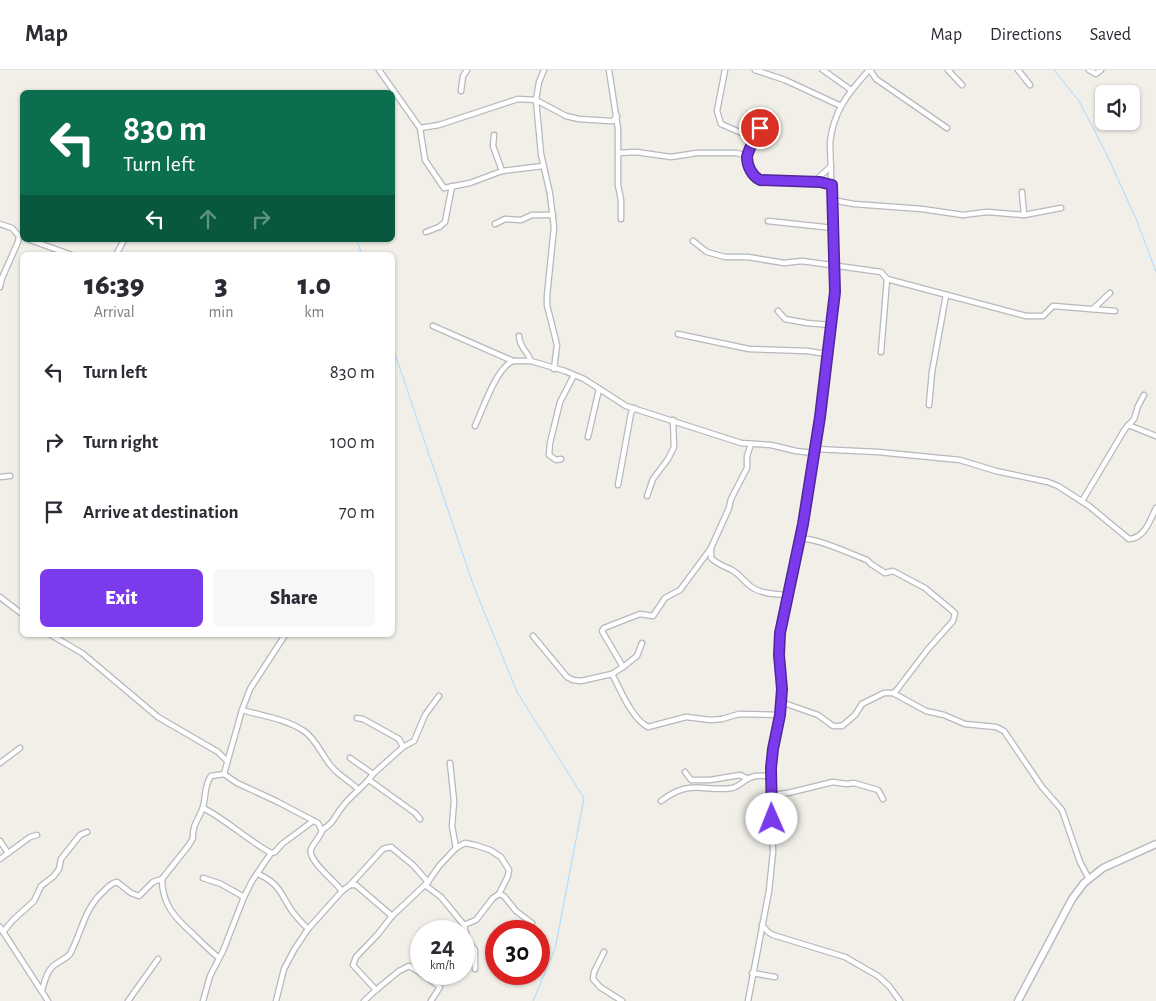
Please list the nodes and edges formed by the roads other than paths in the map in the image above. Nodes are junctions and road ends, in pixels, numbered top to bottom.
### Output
1 (379, 70) edge
2 (466, 70) edge
3 (544, 70) edge
4 (609, 70) edge
5 (725, 70) edge
6 (755, 70) edge
7 (823, 70) edge
8 (870, 70) edge
9 (948, 70) edge
10 (1018, 70) edge
11 (1089, 70) edge
12 (1101, 70) edge
13 (962, 85) dead end
14 (1030, 85) dead end
15 (393, 90) edge
16 (850, 90) junction
17 (461, 91) dead end
18 (395, 93) edge
19 (536, 100) junction
20 (841, 106) junction
21 (617, 116) junction
22 (766, 119) dead end
23 (420, 128) junction
24 (947, 128) dead end
25 (494, 135) dead end
26 (755, 137) junction
27 (618, 153) junction
28 (747, 156) junction
29 (543, 166) junction
30 (831, 166) junction
31 (502, 171) junction
32 (814, 182) junction
33 (832, 185) junction
34 (452, 186) junction
35 (1022, 192) dead end
36 (832, 200) junction
37 (1061, 208) dead end
38 (552, 215) junction
39 (1024, 215) junction
40 (621, 220) dead end
41 (768, 221) dead end
42 (0, 224) edge
43 (495, 224) dead end
44 (833, 228) junction
45 (426, 232) dead end
46 (20, 236) edge
47 (20, 239) edge
48 (693, 241) dead end
49 (36, 242) edge
50 (63, 252) edge
51 (834, 267) junction
52 (1, 278) edge
53 (887, 279) junction
54 (0, 287) edge
55 (1110, 293) dead end
56 (946, 295) junction
57 (1092, 310) junction
58 (778, 311) dead end
59 (1115, 311) dead end
60 (831, 325) junction
61 (433, 326) dead end
62 (678, 334) dead end
63 (519, 336) dead end
64 (881, 352) dead end
65 (828, 354) junction
66 (513, 361) junction
67 (531, 361) junction
68 (554, 369) junction
69 (574, 375) junction
70 (599, 390) junction
71 (1144, 395) dead end
72 (929, 405) dead end
73 (634, 408) junction
74 (673, 420) junction
75 (1128, 425) junction
76 (474, 426) dead end
77 (1156, 436) edge
78 (588, 437) dead end
79 (751, 444) junction
80 (815, 451) junction
81 (561, 459) dead end
82 (10, 476) dead end
83 (0, 477) edge
84 (618, 485) dead end
85 (648, 496) dead end
86 (1082, 501) junction
87 (1156, 508) edge
88 (800, 539) junction
89 (711, 548) junction
90 (787, 595) junction
91 (0, 597) edge
92 (20, 612) edge
93 (532, 636) dead end
94 (54, 637) edge
95 (284, 637) edge
96 (642, 643) dead end
97 (623, 666) junction
98 (612, 674) junction
99 (892, 693) junction
100 (439, 696) dead end
101 (781, 702) junction
102 (242, 710) junction
103 (780, 715) junction
104 (357, 718) dead end
105 (403, 747) junction
106 (20, 748) dead end
107 (350, 758) dead end
108 (227, 761) junction
109 (0, 763) edge
110 (450, 763) dead end
111 (685, 772) dead end
112 (224, 774) junction
113 (373, 774) junction
114 (771, 776) junction
115 (748, 779) junction
116 (369, 780) junction
117 (358, 789) junction
118 (772, 795) junction
119 (883, 799) dead end
120 (661, 801) dead end
121 (203, 808) junction
122 (420, 820) dead end
123 (313, 821) junction
124 (322, 830) junction
125 (86, 832) dead end
126 (37, 835) dead end
127 (0, 840) edge
128 (1156, 844) edge
129 (456, 848) junction
130 (8, 853) junction
131 (272, 853) junction
132 (0, 859) edge
133 (258, 874) junction
134 (203, 878) dead end
135 (162, 879) junction
136 (1089, 879) junction
137 (426, 883) junction
138 (350, 884) junction
139 (342, 891) junction
140 (499, 894) junction
141 (244, 897) junction
142 (392, 916) junction
143 (460, 920) edge
144 (475, 920) edge
145 (528, 920) edge
146 (762, 924) junction
147 (0, 927) edge
148 (308, 929) junction
149 (4, 932) junction
150 (604, 952) dead end
151 (219, 958) junction
152 (158, 959) dead end
153 (410, 967) edge
154 (752, 973) junction
155 (775, 977) dead end
156 (437, 985) edge
157 (42, 990) junction
158 (376, 990) junction
159 (48, 1001) edge
160 (128, 1001) edge
161 (203, 1001) edge
162 (276, 1001) edge
163 (364, 1001) edge
164 (431, 1001) edge
165 (622, 1001) edge
166 (748, 1001) edge
167 (900, 1001) edge
168 (1018, 1001) edge

1 - 15 street
2 - 17 street
3 - 19 street
4 - 21 street
5 - 26 street
6 - 20 street
7 - 16 street
8 - 16 street
8 - 24 street
9 - 13 street
10 - 14 street
11 - 12 street
16 - 20 street
18 - 23 street
19 - 21 street
19 - 23 street
19 - 29 street
20 - 30 street
21 - 27 street
22 - 26 street
23 - 34 street
25 - 31 street
26 - 28 street
27 - 28 street
27 - 40 street
28 - 32 street
29 - 31 street
29 - 38 street
30 - 32 street
30 - 33 street
31 - 34 street
32 - 33 street
33 - 36 street
34 - 45 street
35 - 39 street
36 - 39 street
36 - 44 street
37 - 39 street
38 - 43 street
38 - 68 street
41 - 44 street
42 - 46 street
44 - 51 street
47 - 52 street
48 - 51 street
49 - 50 street
51 - 53 street
51 - 60 street
52 - 54 street
53 - 56 street
53 - 64 street
55 - 57 street
56 - 57 street
56 - 72 street
57 - 59 street
58 - 60 street
60 - 65 street
61 - 66 street
62 - 65 street
63 - 67 street
65 - 80 street
66 - 67 street
66 - 76 street
67 - 68 street
68 - 69 street
69 - 70 street
69 - 81 street
70 - 73 street
70 - 78 street
71 - 75 street
73 - 74 street
73 - 84 street
74 - 79 street
74 - 85 street
75 - 77 street
75 - 86 street
79 - 80 street
79 - 89 street
80 - 86 street
80 - 88 street
82 - 83 street
86 - 87 street
88 - 90 street
88 - 99 street
89 - 90 street
89 - 97 street
90 - 101 street
91 - 92 street
93 - 98 street
94 - 108 street
95 - 102 street
96 - 97 street
97 - 98 street
98 - 103 street
99 - 101 street
99 - 136 street
100 - 105 street
101 - 103 street
102 - 108 street
102 - 117 street
103 - 114 street
104 - 105 street
105 - 113 street
106 - 109 street
107 - 113 street
108 - 112 street
110 - 129 street
111 - 115 street
112 - 121 street
112 - 123 street
113 - 116 street
114 - 115 street
114 - 118 street
115 - 120 street
116 - 117 street
116 - 122 street
117 - 124 street
118 - 119 street
118 - 146 street
121 - 131 street
121 - 135 street
123 - 124 street
123 - 131 street
124 - 139 street
125 - 149 street
126 - 130 street
127 - 130 street
128 - 136 main road
129 - 137 street
129 - 140 street
130 - 132 street
131 - 133 street
133 - 141 street
133 - 148 street
134 - 141 street
135 - 151 street
135 - 157 street
136 - 168 main road
137 - 138 street
137 - 142 street
137 - 143 street
138 - 139 street
138 - 142 street
139 - 148 street
140 - 144 street
140 - 145 street
141 - 151 street
142 - 158 street
146 - 154 street
146 - 167 street
147 - 149 street
148 - 162 street
149 - 157 street
150 - 165 street
151 - 161 street
152 - 160 street
153 - 158 street
154 - 155 street
154 - 166 street
156 - 164 street
157 - 159 street
158 - 163 street

